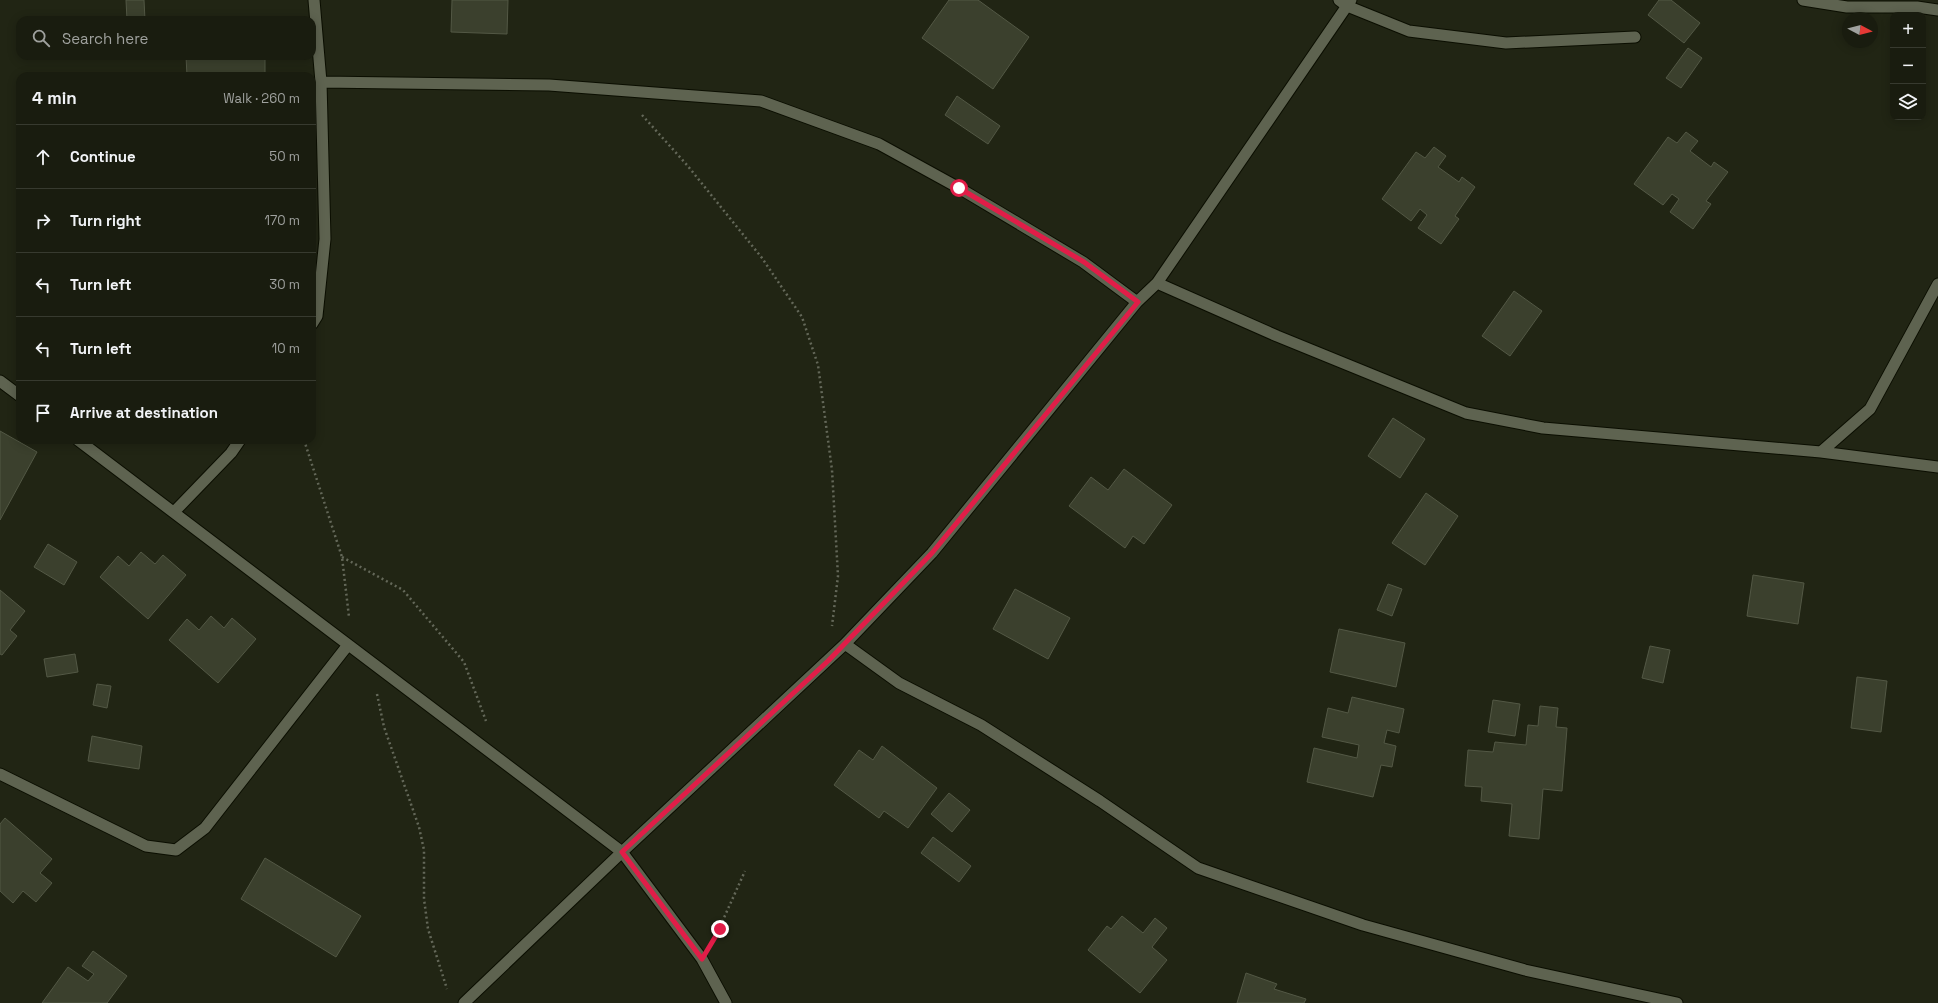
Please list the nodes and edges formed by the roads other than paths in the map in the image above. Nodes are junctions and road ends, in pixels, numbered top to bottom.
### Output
1 (314, 0) edge
2 (1803, 0) edge
3 (1345, 2) edge
4 (1938, 10) edge
5 (315, 16) edge
6 (316, 23) edge
7 (1635, 37) dead end
8 (321, 82) junction
9 (1157, 283) junction
10 (1938, 284) edge
11 (1138, 302) junction
12 (316, 316) edge
13 (0, 381) edge
14 (16, 393) edge
15 (83, 444) edge
16 (237, 444) edge
17 (1821, 452) junction
18 (1938, 467) edge
19 (174, 512) junction
20 (845, 644) junction
21 (350, 647) junction
22 (0, 774) edge
23 (622, 852) junction
24 (464, 1003) edge
25 (726, 1003) edge
26 (1677, 1003) edge

1 - 5 street
2 - 4 street
3 - 7 street
3 - 9 street
6 - 8 street
8 - 11 street
8 - 12 street
9 - 11 street
9 - 17 street
10 - 17 street
11 - 20 street
13 - 14 street
15 - 19 street
16 - 19 street
17 - 18 street
19 - 21 street
20 - 23 street
20 - 26 street
21 - 22 street
21 - 23 street
23 - 24 street
23 - 25 street

